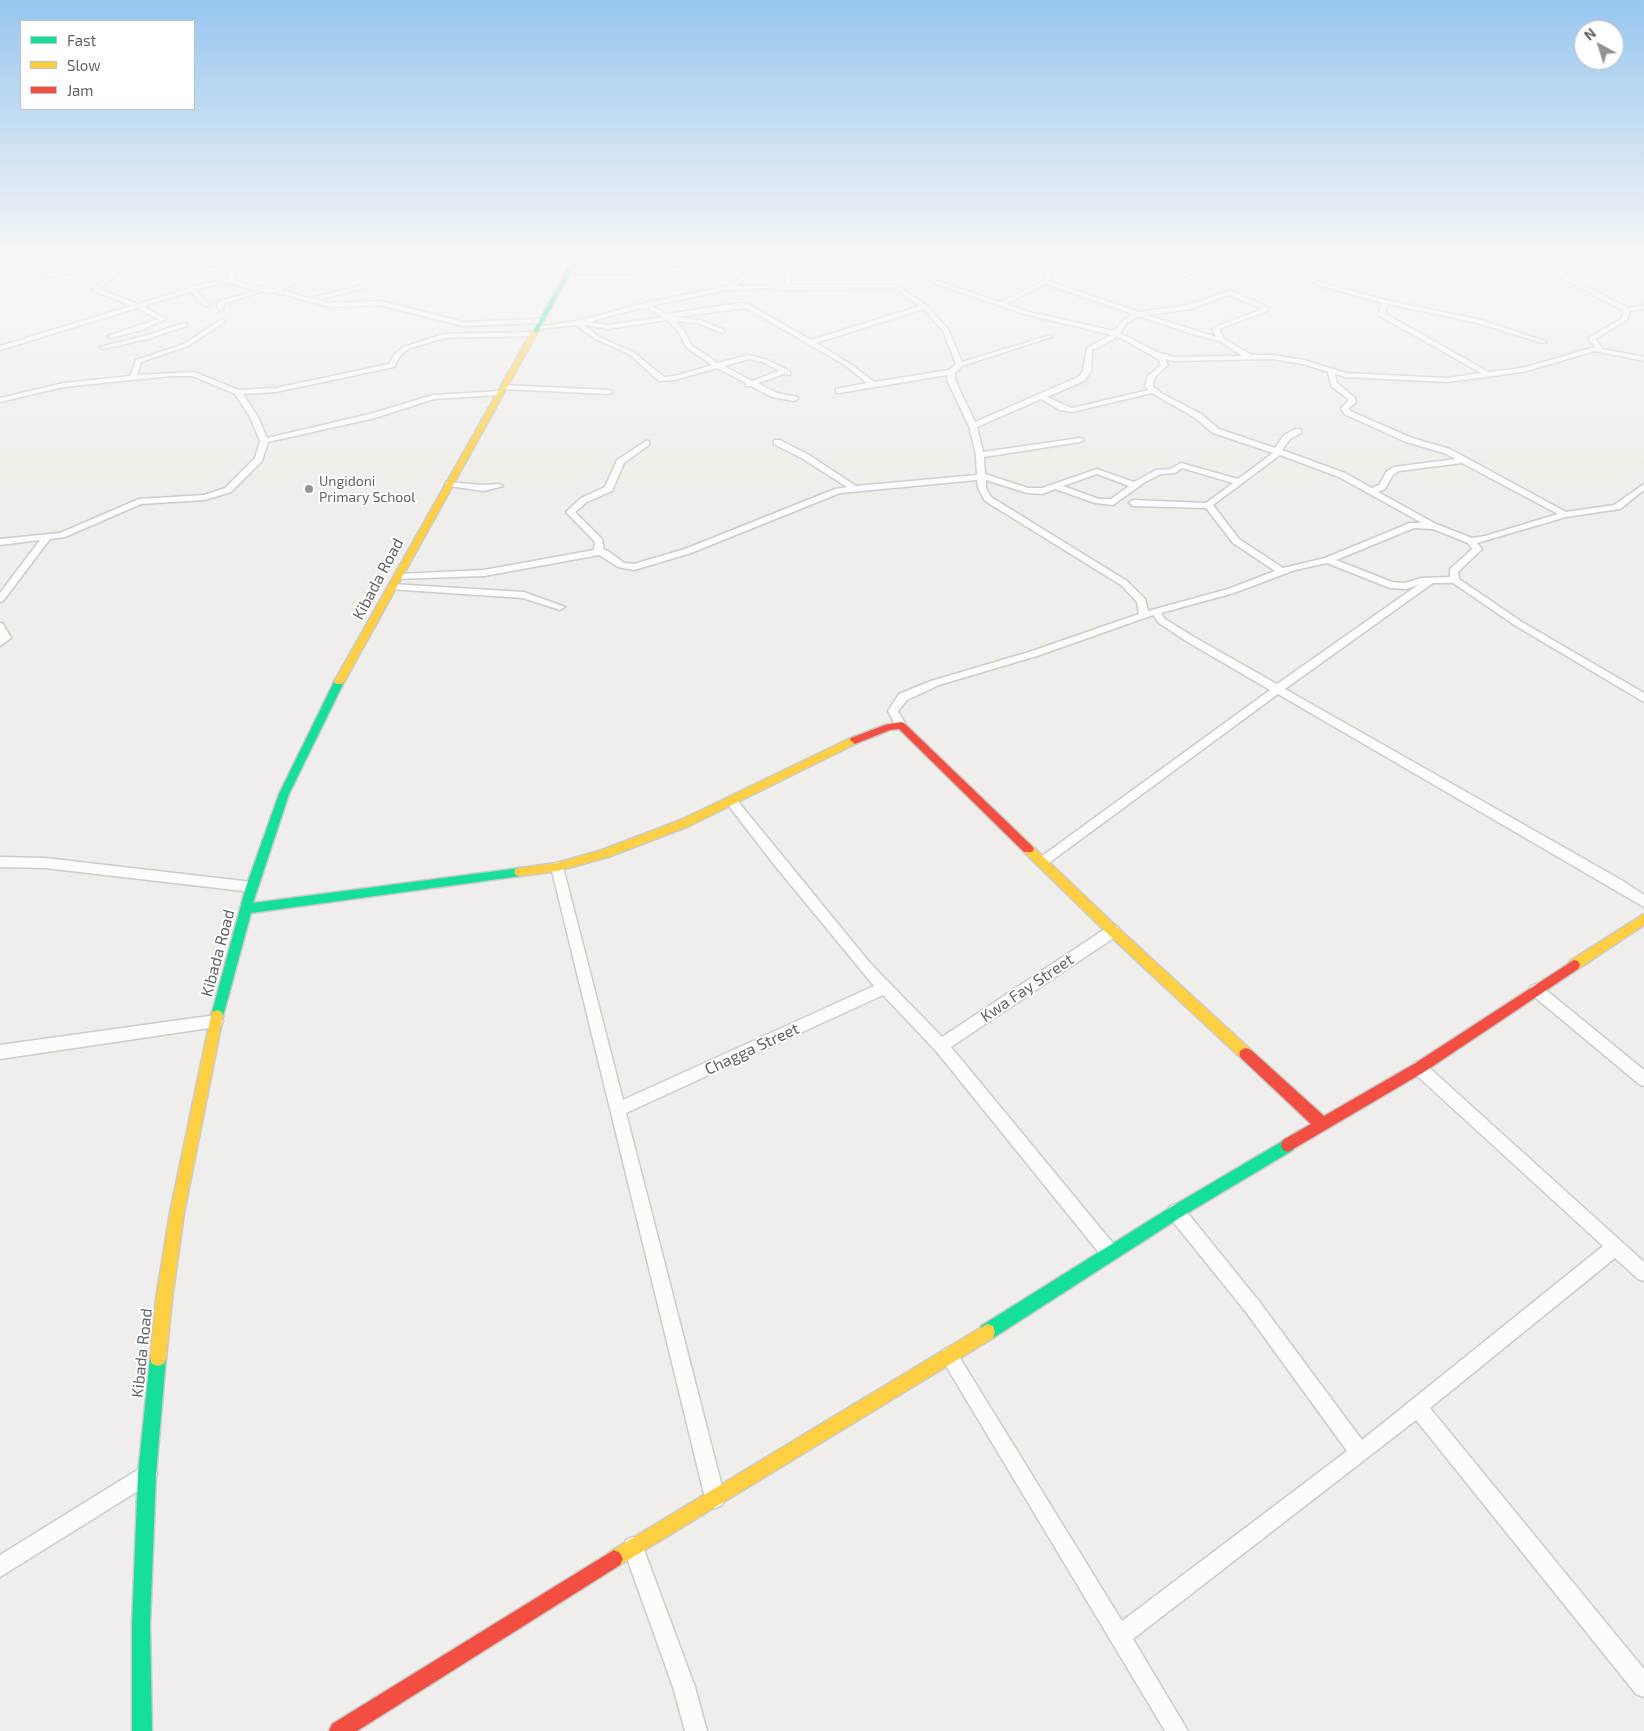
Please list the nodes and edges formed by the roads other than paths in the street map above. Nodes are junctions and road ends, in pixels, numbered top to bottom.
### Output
1 (146, 338) edge
2 (30, 339) edge
3 (142, 339) edge
4 (196, 339) edge
5 (434, 339) edge
6 (531, 339) edge
7 (599, 339) edge
8 (685, 339) edge
9 (806, 339) edge
10 (822, 339) edge
11 (948, 339) edge
12 (1040, 339) edge
13 (1110, 339) edge
14 (1127, 339) edge
15 (1218, 339) edge
16 (1424, 339) edge
17 (1534, 339) edge
18 (1591, 339) edge
19 (1222, 340) joint
20 (812, 342) junction
21 (1544, 342) dead end
22 (103, 347) dead end
23 (0, 348) edge
24 (1600, 348) junction
25 (1155, 353) junction
26 (154, 356) junction
27 (1251, 358) junction
28 (1644, 359) edge
29 (1185, 360) junction
30 (960, 365) junction
31 (1165, 365) junction
32 (716, 366) junction
33 (951, 372) junction
34 (1331, 372) junction
35 (1489, 375) junction
36 (133, 378) junction
37 (749, 384) junction
38 (873, 384) junction
39 (502, 390) junction
40 (839, 391) dead end
41 (1153, 391) junction
42 (238, 392) junction
43 (609, 392) dead end
44 (1042, 397) junction
45 (794, 398) dead end
46 (0, 400) edge
47 (973, 426) junction
48 (1298, 432) dead end
49 (1080, 440) dead end
50 (264, 441) junction
51 (777, 442) dead end
52 (646, 443) dead end
53 (1277, 450) junction
54 (980, 455) junction
55 (1463, 460) junction
56 (982, 477) junction
57 (1239, 482) junction
58 (449, 484) junction
59 (498, 486) dead end
60 (1136, 486) junction
61 (1644, 486) edge
62 (1057, 487) junction
63 (854, 488) junction
64 (1372, 492) junction
65 (1133, 503) dead end
66 (1208, 505) junction
67 (1565, 515) junction
68 (1434, 526) junction
69 (46, 538) junction
70 (1471, 541) junction
71 (0, 542) edge
72 (599, 552) junction
73 (1328, 560) junction
74 (1282, 572) junction
75 (1430, 580) junction
76 (1455, 580) junction
77 (395, 582) junction
78 (0, 599) edge
79 (1142, 601) junction
80 (560, 607) dead end
81 (1155, 612) junction
82 (0, 626) edge
83 (0, 643) edge
84 (1278, 690) junction
85 (1644, 698) edge
86 (901, 725) junction
87 (732, 802) junction
88 (0, 862) edge
89 (1042, 862) junction
90 (557, 867) junction
91 (252, 886) junction
92 (1644, 902) edge
93 (246, 909) junction
94 (1644, 919) edge
95 (1113, 931) junction
96 (884, 988) junction
97 (1536, 990) junction
98 (216, 1021) junction
99 (941, 1046) junction
100 (0, 1052) edge
101 (1419, 1068) junction
102 (1644, 1079) edge
103 (619, 1110) junction
104 (1323, 1125) junction
105 (1176, 1212) junction
106 (1615, 1247) junction
107 (1110, 1253) junction
108 (1644, 1273) edge
109 (949, 1356) junction
110 (1416, 1406) junction
111 (1360, 1453) junction
112 (147, 1474) junction
113 (715, 1498) junction
114 (633, 1547) junction
115 (0, 1567) edge
116 (1119, 1637) junction
117 (1644, 1686) edge
118 (142, 1731) edge
119 (339, 1731) edge
120 (696, 1731) edge
121 (1177, 1731) edge

1 - 26 street
2 - 23 street
3 - 22 street
4 - 26 street
5 - 42 street
6 - 39 street, Kibada Road
7 - 32 street
8 - 32 street
9 - 20 street
10 - 20 street
11 - 30 street
12 - 30 street
13 - 44 street
14 - 25 street
15 - 19 street
16 - 35 street
17 - 21 street
18 - 24 street
19 - 27 street
20 - 38 street
24 - 28 street
24 - 35 street
25 - 29 street
25 - 31 street
26 - 36 street
27 - 29 street
27 - 34 street
29 - 31 street
30 - 33 street
31 - 41 street
32 - 37 street
32 - 37 street
33 - 38 street
33 - 47 street
34 - 35 street
34 - 55 street
36 - 42 street
36 - 46 street
37 - 45 street
38 - 40 street
39 - 43 street
39 - 50 street
39 - 58 street, Kibada Road
41 - 44 street
41 - 53 street
42 - 50 street
44 - 47 street
47 - 54 street
48 - 53 street
49 - 54 street
50 - 69 street
51 - 63 street
52 - 72 street
53 - 57 street
53 - 64 street
54 - 56 street
55 - 64 street
55 - 67 street
56 - 62 street
56 - 63 street
56 - 79 street
57 - 60 street
57 - 66 street
58 - 59 street
58 - 77 street, Kibada Road
60 - 62 street
60 - 62 street
61 - 67 street
63 - 72 street
64 - 68 street
65 - 66 street
66 - 74 street
67 - 70 street
68 - 70 street
68 - 73 street
69 - 71 street
69 - 78 street
70 - 76 street
72 - 77 street
73 - 74 street
73 - 75 street
74 - 81 street
75 - 76 street
75 - 84 street
76 - 85 street
77 - 80 street
77 - 91 street, Kibada Road
79 - 81 street
79 - 81 street
81 - 84 street
81 - 86 street
82 - 83 street
84 - 89 street
84 - 92 street
86 - 87 street
86 - 89 street
87 - 90 street
87 - 96 street
88 - 91 street
89 - 95 street
90 - 93 street
90 - 103 street
91 - 93 street, Kibada Road
93 - 98 street, Kibada Road
94 - 97 street
95 - 99 street, Kwa Fay Street
95 - 104 street
96 - 99 street
96 - 103 street, Chagga Street
97 - 101 street
97 - 102 street
98 - 100 street
98 - 112 street, Kibada Road
99 - 107 street
101 - 104 street
101 - 106 street
103 - 113 street
104 - 105 street
105 - 107 street
105 - 111 street
106 - 108 street
106 - 110 street
107 - 109 street
109 - 113 street
109 - 116 street
110 - 111 street
110 - 117 street
111 - 116 street
112 - 115 street
112 - 118 street, Kibada Road
113 - 114 street
114 - 119 street
114 - 120 street
116 - 121 street

